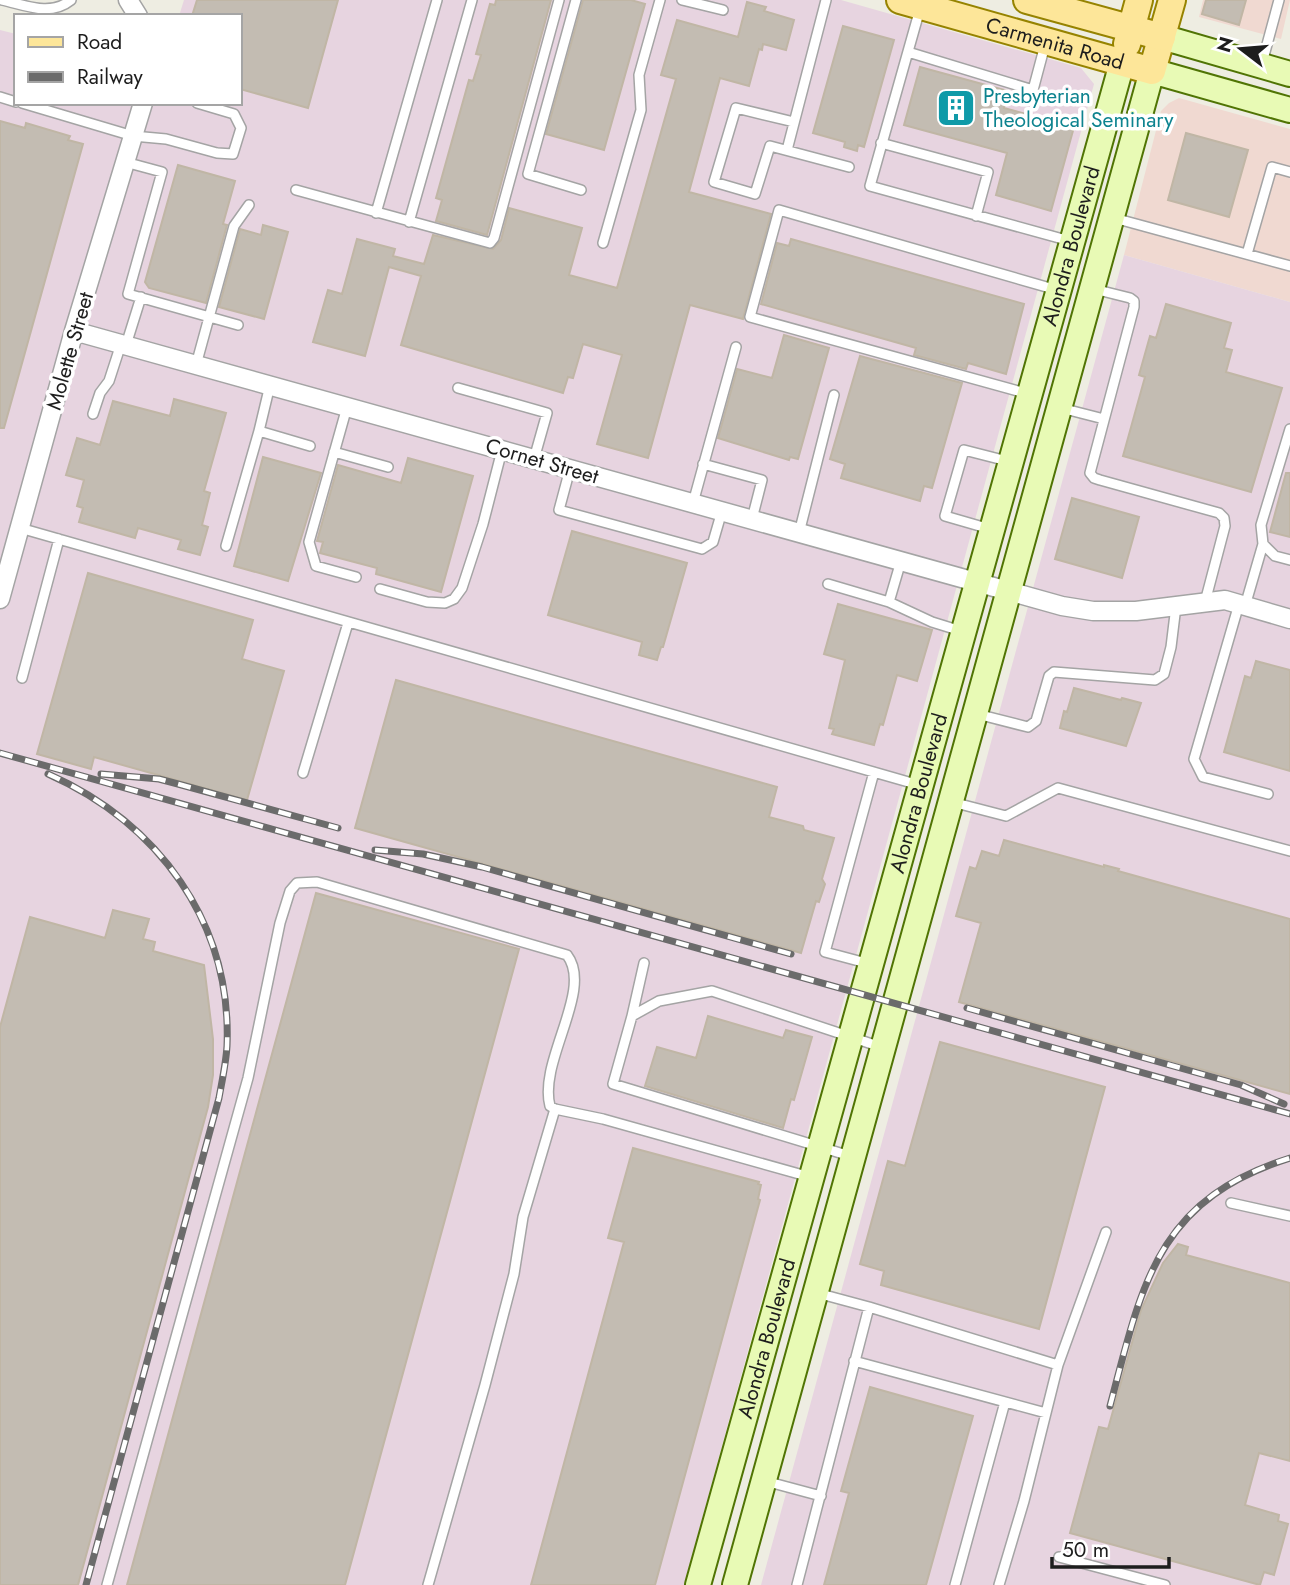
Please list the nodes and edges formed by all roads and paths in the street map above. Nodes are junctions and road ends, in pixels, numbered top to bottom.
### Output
1 (2, 0) edge
2 (71, 0) edge
3 (437, 0) edge
4 (472, 0) edge
5 (559, 0) edge
6 (576, 0) edge
7 (660, 0) edge
8 (682, 0) edge
9 (826, 0) edge
10 (1027, 0) edge
11 (1139, 0) edge
12 (1172, 0) edge
13 (1279, 0) edge
14 (910, 3) edge
15 (723, 10) dead end
16 (1131, 29) junction
17 (1162, 37) junction
18 (1046, 42) junction
19 (908, 52) junction
20 (1122, 63) junction
21 (1262, 66) junction
22 (1152, 71) junction
23 (1290, 74) edge
24 (29, 105) edge
25 (142, 105) edge
26 (204, 105) edge
27 (1290, 110) edge
28 (794, 122) junction
29 (133, 136) junction
30 (881, 143) junction
31 (786, 150) junction
32 (125, 162) junction
33 (849, 167) dead end
34 (1290, 172) edge
35 (296, 190) dead end
36 (581, 190) dead end
37 (249, 205) dead end
38 (376, 213) junction
39 (976, 216) junction
40 (1112, 217) junction
41 (409, 222) junction
42 (1072, 241) junction
43 (603, 243) dead end
44 (1247, 254) junction
45 (1290, 266) edge
46 (1093, 288) junction
47 (1058, 290) junction
48 (141, 297) junction
49 (210, 317) junction
50 (238, 325) dead end
51 (74, 331) junction
52 (123, 344) junction
53 (736, 347) dead end
54 (196, 365) junction
55 (270, 385) junction
56 (458, 388) dead end
57 (834, 395) dead end
58 (1029, 395) junction
59 (347, 407) junction
60 (1059, 408) junction
61 (93, 414) dead end
62 (1104, 419) junction
63 (1290, 429) edge
64 (259, 431) junction
65 (310, 446) dead end
66 (502, 450) junction
67 (334, 452) junction
68 (534, 459) junction
69 (1011, 462) junction
70 (703, 464) junction
71 (388, 467) dead end
72 (570, 469) junction
73 (693, 503) junction
74 (722, 511) junction
75 (752, 519) junction
76 (20, 528) junction
77 (992, 529) junction
78 (799, 533) junction
79 (59, 539) junction
80 (1263, 544) junction
81 (226, 546) dead end
82 (1290, 560) edge
83 (901, 561) junction
84 (356, 577) dead end
85 (977, 582) junction
86 (828, 584) dead end
87 (380, 589) dead end
88 (1009, 591) junction
89 (0, 599) edge
90 (889, 602) junction
91 (1205, 602) junction
92 (1176, 605) junction
93 (1242, 605) junction
94 (1290, 619) edge
95 (348, 622) junction
96 (963, 632) junction
97 (22, 678) dead end
98 (975, 713) junction
99 (874, 772) junction
100 (303, 773) dead end
101 (921, 786) junction
102 (1268, 794) dead end
103 (951, 801) junction
104 (1290, 851) edge
105 (644, 963) dead end
106 (871, 964) junction
107 (632, 1016) junction
108 (851, 1035) junction
109 (883, 1048) junction
110 (555, 1109) junction
111 (820, 1147) junction
112 (853, 1157) junction
113 (812, 1177) junction
114 (844, 1188) junction
115 (1231, 1203) dead end
116 (1290, 1216) edge
117 (1105, 1232) dead end
118 (815, 1293) junction
119 (869, 1307) junction
120 (855, 1361) junction
121 (1058, 1366) junction
122 (1005, 1402) junction
123 (1046, 1413) junction
124 (764, 1480) junction
125 (821, 1496) junction
126 (1059, 1557) dead end
127 (107, 1585) edge
128 (428, 1585) edge
129 (698, 1585) edge
130 (735, 1585) edge
131 (797, 1585) edge
132 (955, 1585) edge
133 (999, 1585) edge
134 (1165, 1585) edge

1 - 2 lane
3 - 38 lane
4 - 41 lane
5 - 41 lane
6 - 36 lane
7 - 43 lane
8 - 15 lane
9 - 28 lane
10 - 16 main road, Carmenita Road
11 - 16 main road, Alondra Boulevard
12 - 17 main road, Alondra Boulevard
13 - 21 lane
14 - 18 main road, Carmenita Road
14 - 19 lane
16 - 17 main road, Carmenita Road
16 - 20 main road, Alondra Boulevard
17 - 21 main road, Carmenita Road
17 - 22 main road, Alondra Boulevard
18 - 19 lane
18 - 20 main road, Carmenita Road
19 - 30 lane
20 - 22 main road, Carmenita Road
20 - 42 main road, Alondra Boulevard
21 - 23 main road, Carmenita Road
22 - 27 main road, Carmenita Road
22 - 40 main road, Alondra Boulevard
24 - 29 lane
25 - 29 street, Molette Street
26 - 29 lane
28 - 31 lane
28 - 31 lane
29 - 32 street, Molette Street
30 - 39 lane
30 - 39 lane
31 - 33 lane
32 - 48 lane
32 - 51 street, Molette Street
34 - 44 lane
35 - 38 lane
37 - 49 lane
38 - 41 lane
39 - 42 lane
40 - 44 lane
40 - 46 main road, Alondra Boulevard
42 - 47 main road, Alondra Boulevard
44 - 45 lane
46 - 60 main road, Alondra Boulevard
46 - 62 lane
47 - 58 main road, Alondra Boulevard
47 - 58 lane
48 - 49 lane
48 - 52 lane
49 - 50 lane
49 - 54 lane
51 - 52 street, Cornet Street
51 - 76 street, Molette Street
52 - 54 street, Cornet Street
52 - 61 lane
53 - 70 lane
54 - 55 street, Cornet Street
55 - 59 street, Cornet Street
55 - 64 lane
56 - 68 lane
57 - 78 lane
58 - 69 main road, Alondra Boulevard
59 - 66 street, Cornet Street
59 - 67 lane
60 - 62 lane
60 - 88 main road, Alondra Boulevard
62 - 91 lane
63 - 80 lane
64 - 65 lane
64 - 81 lane
66 - 68 street, Cornet Street
66 - 87 lane
67 - 71 lane
67 - 84 lane
68 - 72 street, Cornet Street
69 - 77 main road, Alondra Boulevard
69 - 77 lane
70 - 73 lane
70 - 75 lane
72 - 73 street, Cornet Street
72 - 74 lane
73 - 74 street, Cornet Street
74 - 75 street, Cornet Street
75 - 78 street, Cornet Street
76 - 79 lane
76 - 89 street, Molette Street
77 - 85 main road, Alondra Boulevard
78 - 83 street, Cornet Street
79 - 95 lane
79 - 97 lane
80 - 82 lane
80 - 93 lane
83 - 85 street, Cornet Street
83 - 90 lane
85 - 88 street, Cornet Street
85 - 96 main road, Alondra Boulevard
86 - 90 lane
88 - 92 street, Cornet Street
88 - 98 main road, Alondra Boulevard
90 - 96 lane
91 - 92 street, Cornet Street
91 - 93 street, Cornet Street
92 - 98 lane
93 - 94 street, Cornet Street
93 - 102 lane
95 - 99 lane
95 - 100 lane
96 - 101 main road, Alondra Boulevard
98 - 103 main road, Alondra Boulevard
99 - 101 lane
99 - 106 lane
101 - 106 main road, Alondra Boulevard
103 - 104 lane
103 - 109 main road, Alondra Boulevard
105 - 107 lane
106 - 108 main road, Alondra Boulevard
107 - 108 lane
107 - 111 lane
108 - 109 lane
108 - 111 main road, Alondra Boulevard
109 - 112 main road, Alondra Boulevard
110 - 113 lane
110 - 127 lane
110 - 128 lane
111 - 112 lane
111 - 113 main road, Alondra Boulevard
112 - 114 main road, Alondra Boulevard
113 - 114 main road
113 - 129 main road, Alondra Boulevard
114 - 118 main road, Alondra Boulevard
115 - 116 lane
117 - 121 lane
118 - 119 lane
118 - 124 main road, Alondra Boulevard
119 - 120 lane
119 - 121 lane
120 - 122 lane
120 - 125 lane
121 - 123 lane
122 - 123 lane
122 - 132 lane
123 - 133 lane
124 - 125 lane
124 - 130 main road, Alondra Boulevard
125 - 131 lane
126 - 134 lane

